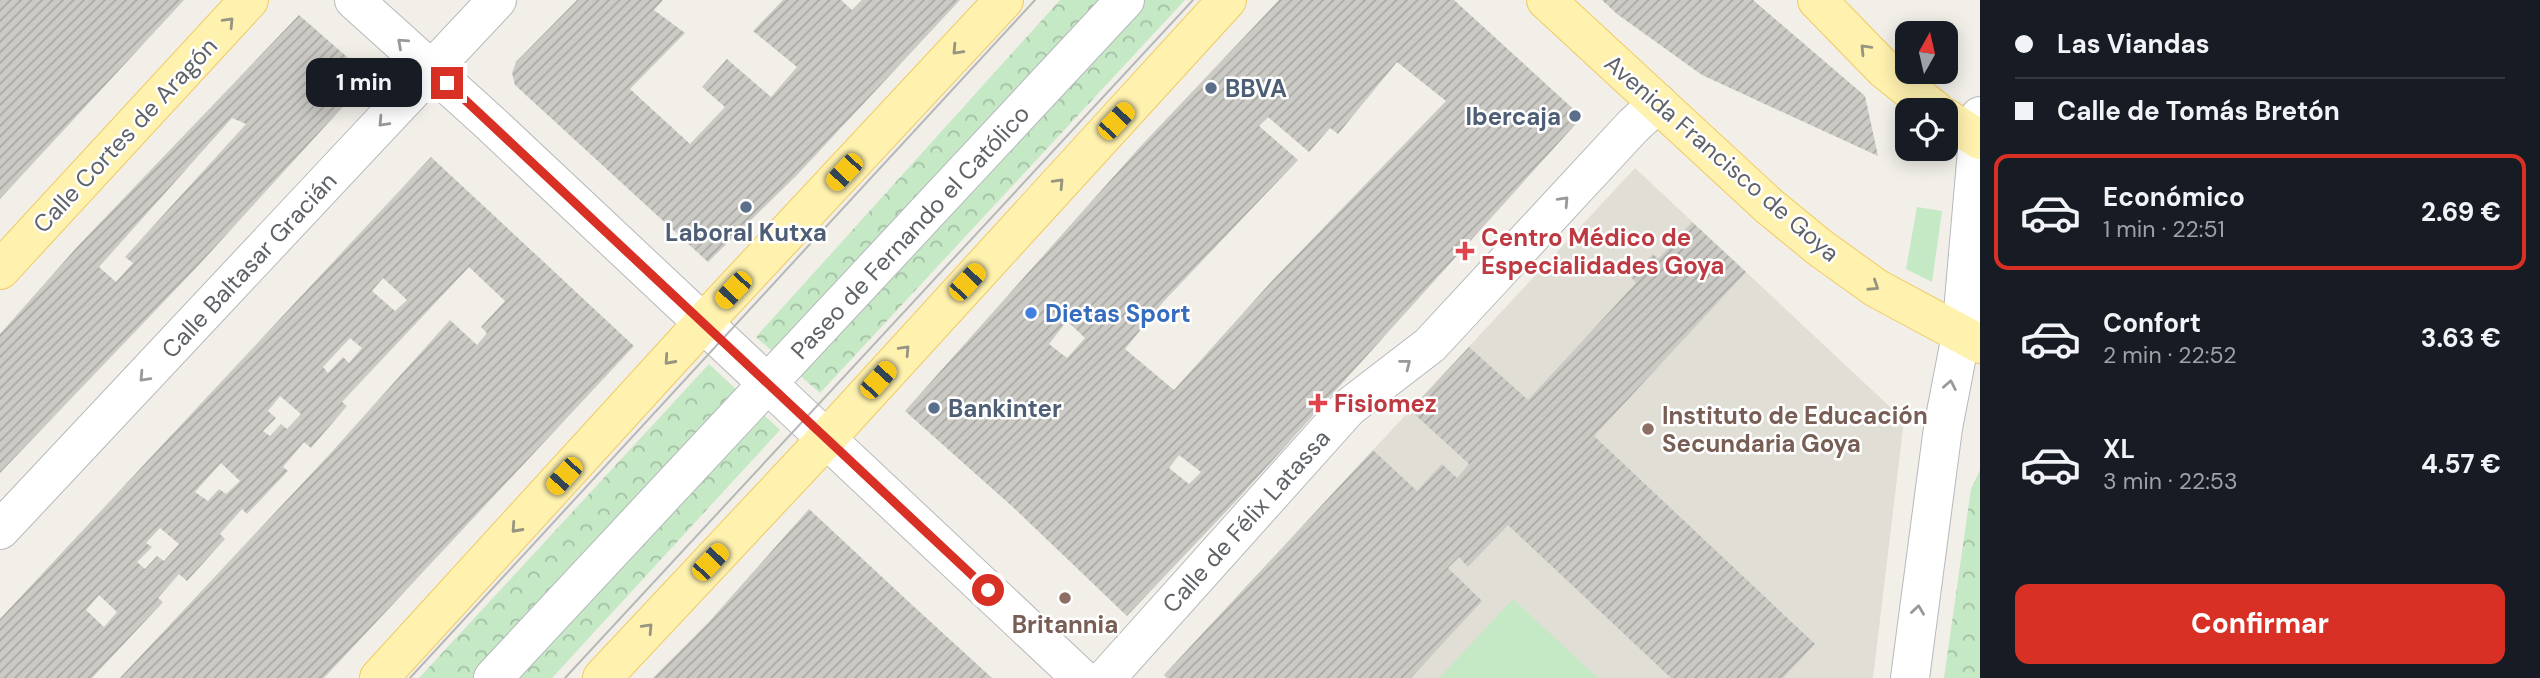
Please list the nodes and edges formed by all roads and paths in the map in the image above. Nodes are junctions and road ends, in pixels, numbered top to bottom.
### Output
1 (249, 0) edge
2 (354, 0) edge
3 (497, 0) edge
4 (1004, 0) edge
5 (1125, 0) edge
6 (1227, 0) edge
7 (1546, 0) edge
8 (1817, 0) edge
9 (432, 70) junction
10 (1920, 98) edge
11 (1658, 103) junction
12 (1958, 123) edge
13 (1980, 131) edge
14 (0, 270) edge
15 (703, 323) junction
16 (1970, 340) edge
17 (768, 383) junction
18 (827, 438) junction
19 (0, 530) edge
20 (379, 678) edge
21 (493, 678) edge
22 (602, 678) edge
23 (1081, 678) edge
24 (1106, 678) edge
25 (1910, 678) edge

14 -> 1 main road, Calle Cortes de Aragón
9 -> 2 street
3 - 9 street, Calle Baltasar Gracián
4 -> 15 main road
5 - 17 street, Paseo de Fernando el Católico
18 -> 6 main road
7 - 11 main road, Avenida Francisco de Goya
10 -> 8 main road
9 - 15 street
9 -> 19 street, Calle Baltasar Gracián
11 -> 16 main road, Avenida Francisco de Goya
24 -> 11 street, Calle de Félix Latassa
12 - 13 main road
13 - 16 street
15 - 17 street
15 -> 20 main road
25 -> 16 street
17 - 18 street
17 - 21 street, Paseo de Fernando el Católico
22 -> 18 main road
18 - 23 street

